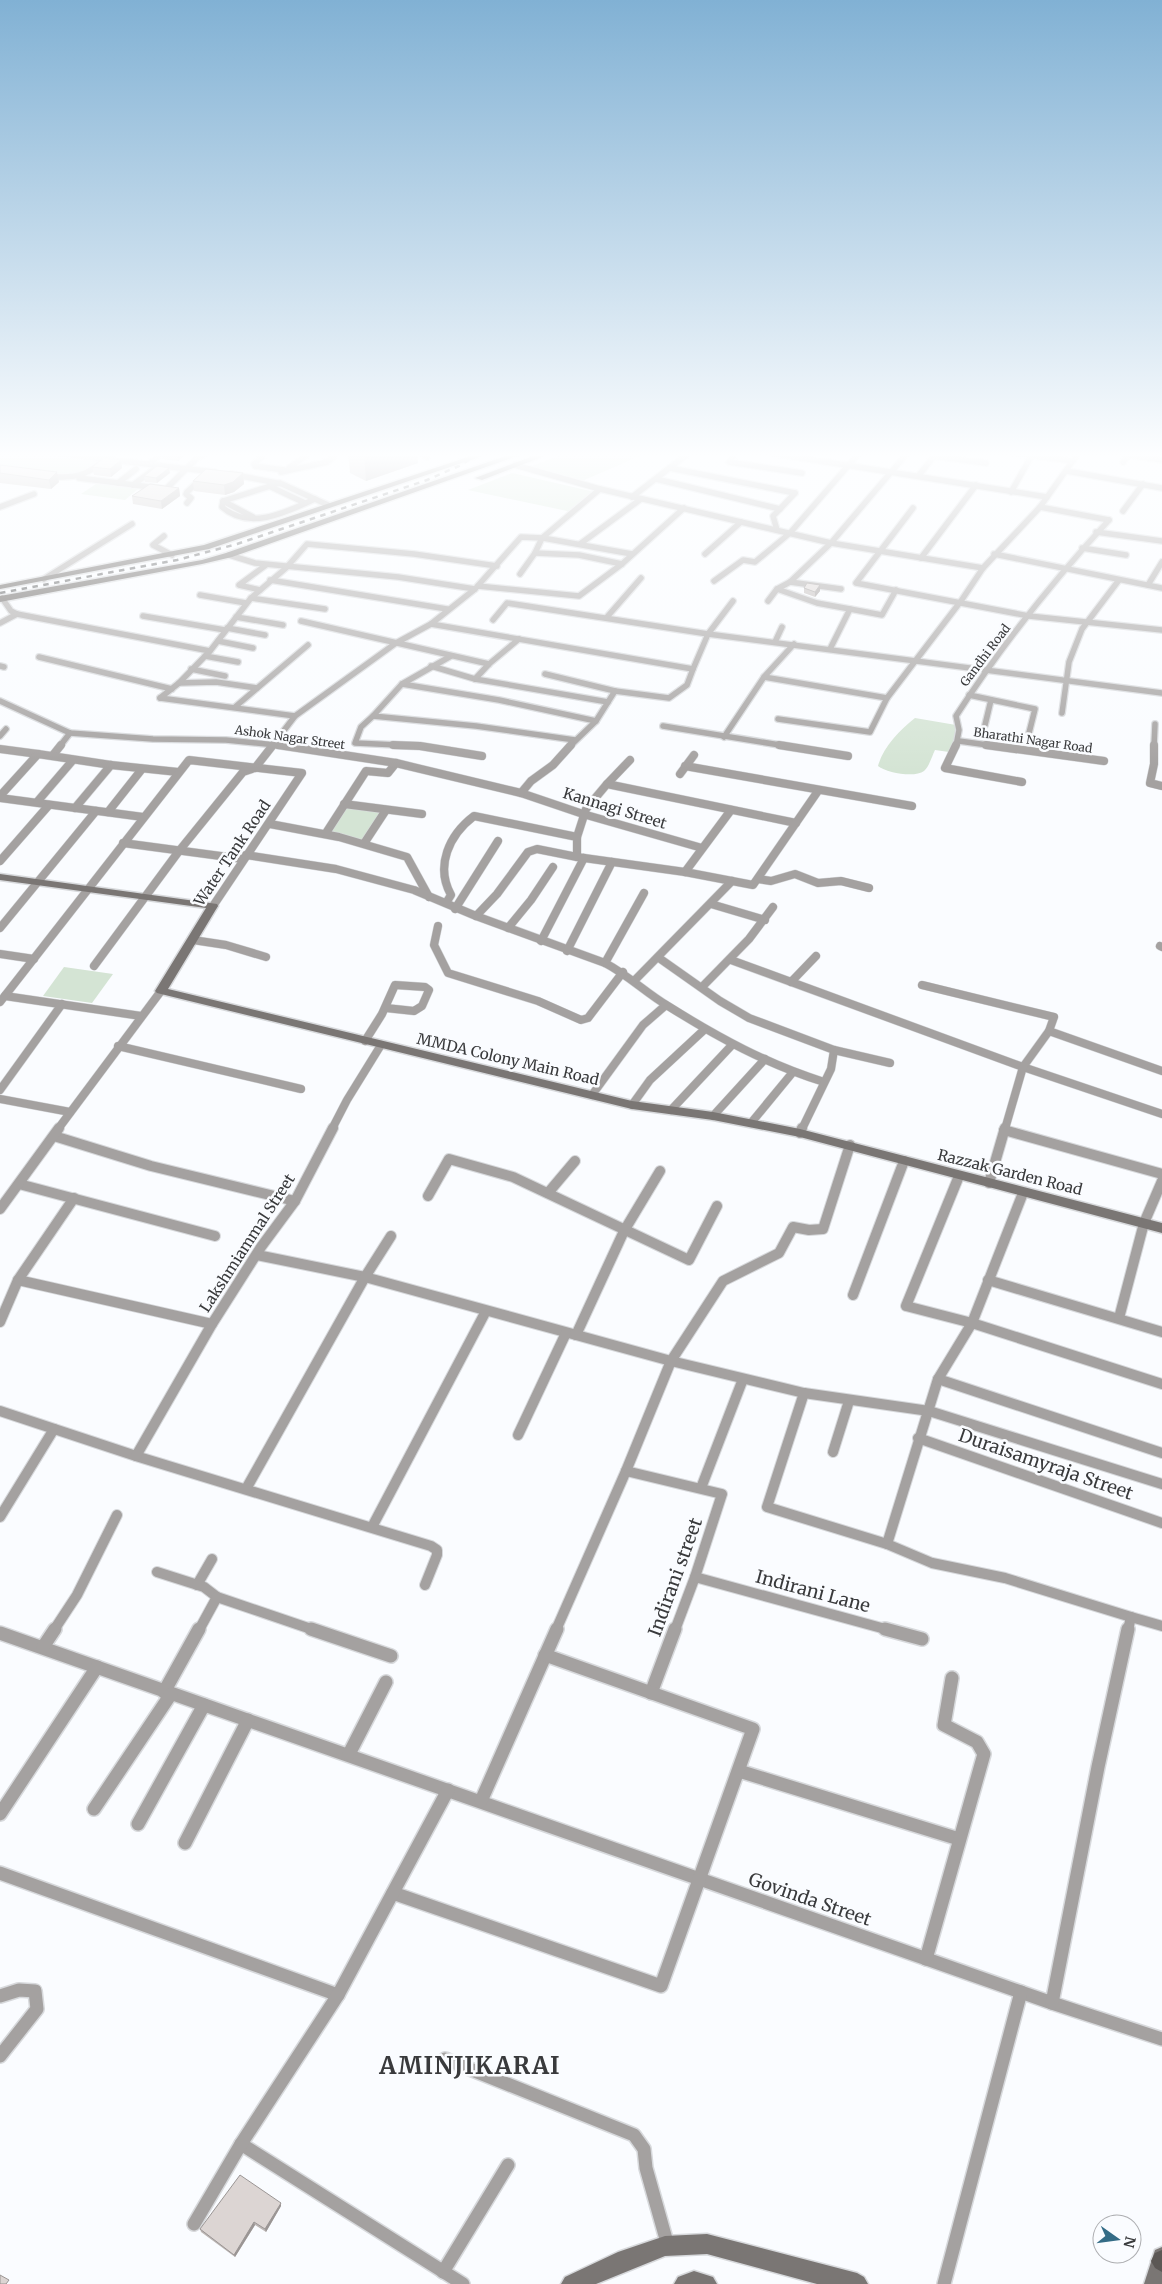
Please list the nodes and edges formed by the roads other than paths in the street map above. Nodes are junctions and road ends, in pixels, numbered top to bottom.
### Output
1 (77, 559) edge
2 (153, 559) edge
3 (215, 559) edge
4 (242, 559) edge
5 (294, 559) edge
6 (446, 559) edge
7 (503, 559) edge
8 (531, 559) edge
9 (596, 559) edge
10 (627, 559) edge
11 (759, 559) edge
12 (815, 559) edge
13 (875, 559) edge
14 (925, 559) edge
15 (990, 559) edge
16 (1015, 559) edge
17 (1073, 559) edge
18 (1162, 562) edge
19 (622, 564) junction
20 (266, 565) junction
21 (497, 566) junction
22 (286, 568) junction
23 (983, 568) junction
24 (1064, 569) junction
25 (520, 574) dead end
26 (641, 578) dead end
27 (44, 579) junction
28 (270, 580) junction
29 (1119, 580) junction
30 (714, 581) dead end
31 (790, 582) junction
32 (1148, 585) junction
33 (0, 587) edge
34 (477, 588) junction
35 (1162, 588) edge
36 (777, 589) junction
37 (841, 589) dead end
38 (260, 590) junction
39 (896, 590) junction
40 (200, 595) dead end
41 (251, 598) junction
42 (1, 599) edge
43 (733, 601) dead end
44 (768, 601) dead end
45 (961, 601) junction
46 (246, 603) junction
47 (325, 609) dead end
48 (447, 609) junction
49 (850, 609) junction
50 (17, 614) junction
51 (143, 616) dead end
52 (236, 616) junction
53 (1029, 616) junction
54 (607, 618) junction
55 (493, 620) dead end
56 (301, 621) dead end
57 (0, 623) edge
58 (431, 624) junction
59 (1086, 624) junction
60 (283, 625) dead end
61 (782, 627) dead end
62 (226, 629) junction
63 (1162, 630) edge
64 (708, 634) junction
65 (265, 635) dead end
66 (519, 639) junction
67 (218, 641) junction
68 (775, 642) junction
69 (396, 643) junction
70 (308, 644) dead end
71 (794, 644) junction
72 (253, 648) dead end
73 (830, 649) junction
74 (207, 653) junction
75 (451, 656) junction
76 (39, 657) dead end
77 (914, 661) junction
78 (238, 662) dead end
79 (489, 664) junction
80 (431, 666) junction
81 (191, 669) junction
82 (693, 669) junction
83 (986, 670) junction
84 (545, 674) dead end
85 (225, 676) dead end
86 (764, 677) junction
87 (475, 679) junction
88 (1068, 681) junction
89 (179, 683) junction
90 (402, 684) junction
91 (257, 688) junction
92 (172, 689) junction
93 (615, 691) junction
94 (1162, 693) edge
95 (969, 695) junction
96 (887, 698) junction
97 (991, 700) junction
98 (0, 701) edge
99 (608, 702) junction
100 (236, 707) junction
101 (1062, 713) dead end
102 (295, 716) junction
103 (372, 716) junction
104 (778, 719) dead end
105 (596, 721) junction
106 (1156, 724) dead end
107 (663, 726) dead end
108 (985, 726) dead end
109 (6, 729) dead end
110 (70, 733) junction
111 (1028, 733) dead end
112 (0, 736) edge
113 (724, 737) junction
114 (575, 740) junction
115 (960, 741) junction
116 (273, 744) junction
117 (0, 749) edge
118 (38, 754) junction
119 (53, 755) junction
120 (694, 755) dead end
121 (482, 756) dead end
122 (848, 756) dead end
123 (73, 760) junction
124 (630, 760) dead end
125 (1104, 761) dead end
126 (396, 763) junction
127 (1158, 764) edge
128 (111, 766) junction
129 (685, 766) junction
130 (254, 768) junction
131 (142, 769) junction
132 (178, 772) junction
133 (680, 774) dead end
134 (1022, 782) dead end
135 (607, 784) junction
136 (1162, 786) edge
137 (818, 791) junction
138 (521, 792) junction
139 (0, 797) edge
140 (37, 802) junction
141 (344, 804) junction
142 (49, 805) junction
143 (912, 806) dead end
144 (75, 808) junction
145 (96, 810) junction
146 (386, 810) junction
147 (731, 810) junction
148 (108, 812) junction
149 (422, 814) dead end
150 (583, 814) junction
151 (143, 817) junction
152 (796, 823) junction
153 (270, 824) junction
154 (326, 833) junction
155 (576, 837) junction
156 (498, 841) dead end
157 (365, 842) junction
158 (123, 843) junction
159 (702, 848) junction
160 (179, 851) junction
161 (245, 857) junction
162 (580, 858) junction
163 (0, 861) edge
164 (612, 862) junction
165 (553, 867) dead end
166 (685, 872) junction
167 (0, 877) edge
168 (758, 879) junction
169 (732, 881) junction
170 (39, 882) junction
171 (869, 888) dead end
172 (88, 889) junction
173 (644, 892) dead end
174 (146, 897) junction
175 (429, 897) junction
176 (446, 902) junction
177 (711, 904) junction
178 (213, 906) junction
179 (773, 907) dead end
180 (455, 908) junction
181 (476, 916) junction
182 (765, 920) junction
183 (438, 926) dead end
184 (0, 928) edge
185 (508, 928) junction
186 (192, 940) junction
187 (541, 941) junction
188 (567, 951) junction
189 (0, 954) edge
190 (816, 956) dead end
191 (266, 957) dead end
192 (659, 958) junction
193 (34, 959) junction
194 (730, 960) junction
195 (605, 964) junction
196 (94, 966) dead end
197 (623, 972) junction
198 (634, 981) junction
199 (791, 982) junction
200 (922, 985) dead end
201 (702, 987) junction
202 (161, 991) junction
203 (3, 999) edge
204 (62, 1004) junction
205 (666, 1005) junction
206 (386, 1008) junction
207 (141, 1016) junction
208 (705, 1029) junction
209 (1049, 1031) junction
210 (365, 1041) junction
211 (381, 1045) junction
212 (732, 1045) junction
213 (118, 1046) junction
214 (834, 1050) junction
215 (765, 1059) junction
216 (890, 1063) dead end
217 (1023, 1067) junction
218 (1162, 1071) edge
219 (793, 1072) junction
220 (824, 1082) junction
221 (301, 1089) dead end
222 (0, 1090) edge
223 (592, 1095) junction
224 (0, 1099) edge
225 (632, 1105) junction
226 (671, 1110) junction
227 (70, 1112) junction
228 (1162, 1114) edge
229 (712, 1116) junction
230 (751, 1122) junction
231 (1004, 1130) junction
232 (800, 1132) junction
233 (54, 1136) junction
234 (850, 1145) junction
235 (575, 1161) dead end
236 (904, 1161) junction
237 (660, 1171) dead end
238 (1162, 1174) edge
239 (959, 1176) junction
240 (1162, 1181) edge
241 (989, 1183) junction
242 (19, 1184) junction
243 (548, 1193) junction
244 (1023, 1193) junction
245 (428, 1196) dead end
246 (74, 1198) junction
247 (295, 1201) junction
248 (718, 1206) dead end
249 (0, 1209) edge
250 (1144, 1223) junction
251 (1162, 1228) edge
252 (624, 1231) junction
253 (216, 1236) dead end
254 (391, 1236) dead end
255 (257, 1255) junction
256 (364, 1277) junction
257 (18, 1280) junction
258 (988, 1280) junction
259 (853, 1295) dead end
260 (486, 1311) junction
261 (1118, 1318) junction
262 (0, 1322) edge
263 (972, 1323) junction
264 (212, 1324) junction
265 (1162, 1332) edge
266 (571, 1334) junction
267 (671, 1361) junction
268 (743, 1379) junction
269 (938, 1379) junction
270 (1162, 1384) edge
271 (804, 1393) junction
272 (849, 1402) junction
273 (0, 1411) edge
274 (929, 1411) junction
275 (54, 1429) junction
276 (518, 1435) dead end
277 (918, 1438) junction
278 (833, 1452) dead end
279 (1162, 1453) edge
280 (136, 1456) junction
281 (626, 1471) junction
282 (1162, 1484) edge
283 (701, 1488) junction
284 (246, 1489) junction
285 (117, 1515) dead end
286 (0, 1517) edge
287 (1162, 1523) edge
288 (372, 1527) junction
289 (887, 1544) junction
290 (212, 1559) dead end
291 (157, 1572) dead end
292 (696, 1577) junction
293 (197, 1585) junction
294 (425, 1585) dead end
295 (216, 1597) junction
296 (1131, 1617) junction
297 (1162, 1626) edge
298 (0, 1633) edge
299 (922, 1639) dead end
300 (43, 1647) junction
301 (545, 1655) junction
302 (392, 1656) dead end
303 (97, 1667) junction
304 (952, 1678) dead end
305 (386, 1682) dead end
306 (167, 1693) junction
307 (651, 1693) junction
308 (204, 1705) junction
309 (248, 1720) junction
310 (349, 1754) junction
311 (739, 1771) junction
312 (448, 1790) junction
313 (481, 1801) junction
314 (94, 1809) dead end
315 (0, 1814) edge
316 (138, 1824) dead end
317 (959, 1839) junction
318 (185, 1843) dead end
319 (0, 1873) edge
320 (700, 1880) junction
321 (393, 1893) junction
322 (926, 1959) junction
323 (1021, 1992) junction
324 (338, 1995) junction
325 (0, 1996) edge
326 (1052, 2003) junction
327 (1162, 2039) edge
328 (0, 2056) edge
329 (445, 2059) dead end
330 (241, 2144) junction
331 (508, 2165) dead end
332 (194, 2224) dead end
333 (668, 2246) junction
334 (1162, 2259) edge
335 (443, 2272) junction
336 (463, 2284) edge
337 (572, 2284) edge
338 (685, 2284) edge
339 (706, 2284) edge
340 (857, 2284) edge
341 (944, 2284) edge
342 (1155, 2284) edge

1 - 27 street
2 - 27 main road
3 - 42 main road
4 - 20 street
5 - 22 street
6 - 21 street
7 - 21 street
8 - 25 street
9 - 19 street
10 - 19 street
11 - 30 street
12 - 31 street
13 - 39 street
14 - 23 street
15 - 23 street
16 - 24 street
17 - 24 street, Gandhi Road
18 - 32 street
19 - 34 street
20 - 22 street
20 - 38 street
21 - 34 street
22 - 28 street
22 - 34 street
23 - 45 street
24 - 29 street
24 - 53 street, Gandhi Road
26 - 54 street
27 - 33 main road
28 - 38 street
28 - 48 street
29 - 32 street
29 - 59 street
31 - 36 street
31 - 37 street
32 - 35 street
34 - 48 street
36 - 44 street
36 - 49 street
38 - 41 street
39 - 45 street
39 - 49 street
40 - 46 street
41 - 46 street
41 - 47 street
42 - 50 street
43 - 64 street
45 - 53 street
45 - 77 street
46 - 52 street
48 - 58 street
49 - 73 street
50 - 57 street
50 - 74 street
51 - 62 street
52 - 60 street
52 - 62 street
53 - 59 street
53 - 83 street, Gandhi Road
54 - 55 street
54 - 64 street
56 - 69 street
58 - 66 street
58 - 69 street
59 - 63 street
59 - 88 street
61 - 68 street
62 - 65 street
62 - 67 street
64 - 68 street
64 - 82 street
66 - 79 street
66 - 82 street
67 - 72 street
67 - 74 street
68 - 71 street
69 - 75 street
69 - 102 street
70 - 91 street
71 - 73 street
71 - 86 street
73 - 77 street
74 - 78 street
74 - 81 street
75 - 79 street
75 - 80 street
76 - 92 street
77 - 83 street
77 - 96 street
79 - 87 street
80 - 87 street
80 - 90 street
81 - 85 street
81 - 89 street
82 - 93 street
83 - 88 street
83 - 95 street, Gandhi Road
84 - 93 street
86 - 96 street
86 - 113 street
87 - 99 street
88 - 94 street
88 - 101 street
89 - 91 street
89 - 92 street
90 - 103 street
90 - 105 street
91 - 100 street
92 - 100 street
93 - 99 street
95 - 97 street
95 - 115 street, Gandhi Road
96 - 104 street
97 - 108 street
97 - 111 street
98 - 110 street, Ashok Nagar Street
99 - 105 street
100 - 102 street
102 - 116 street
103 - 114 street
103 - 121 street
105 - 114 street
106 - 127 street
107 - 113 street
109 - 112 street
110 - 116 street, Ashok Nagar Street
110 - 119 street
113 - 122 street
114 - 138 street
115 - 125 street, Bharathi Nagar Road
115 - 134 street
116 - 126 street, Ashok Nagar Street
116 - 130 street
117 - 118 street
118 - 119 street
118 - 139 street
119 - 123 street
120 - 129 street
123 - 128 street
123 - 140 street
124 - 135 street
126 - 138 street, Ashok Nagar Street
126 - 141 street
127 - 136 street
128 - 131 street
128 - 144 street
129 - 133 street
129 - 137 street
130 - 132 street
130 - 153 street, Water Tank Road
130 - 160 street
131 - 132 street
131 - 148 street
132 - 151 street
135 - 147 street
135 - 150 street
137 - 143 street
137 - 152 street
138 - 150 street, Kannagi Street
139 - 140 street
140 - 142 street
141 - 146 street
141 - 154 street
142 - 144 street
142 - 163 street
144 - 145 street
145 - 148 street
145 - 170 street
146 - 149 street
146 - 157 street
147 - 152 street
147 - 159 street
148 - 151 street
150 - 155 street
150 - 159 street, Kannagi Street
151 - 158 street
152 - 168 street
153 - 154 street
153 - 161 street, Water Tank Road
154 - 157 street
155 - 162 street
155 - 176 street
156 - 180 street
157 - 175 street
158 - 160 street
158 - 172 street
159 - 166 street
160 - 161 street
160 - 174 street
161 - 175 street
161 - 178 street, Water Tank Road
162 - 164 street
162 - 181 street
162 - 187 street
164 - 166 street
164 - 188 street
165 - 185 street
166 - 169 street
167 - 170 street
168 - 169 street
168 - 171 street
169 - 177 street
170 - 172 street
170 - 184 street
172 - 174 street
172 - 193 street
173 - 195 street
174 - 178 street
174 - 196 street
175 - 176 street
176 - 180 street
177 - 182 street
177 - 192 street
178 - 186 street, Water Tank Road
179 - 182 street
180 - 181 street
181 - 185 street
182 - 194 street
183 - 197 street
185 - 187 street
186 - 191 street
186 - 202 street, Water Tank Road
187 - 188 street
188 - 195 street
189 - 193 street
190 - 199 street
192 - 198 street
192 - 201 street
193 - 203 street
194 - 199 street
194 - 201 street
195 - 197 street
197 - 198 street
198 - 205 street
199 - 217 street
200 - 209 street
201 - 214 street
202 - 207 street
202 - 210 street, MMDA Colony Main Road
203 - 204 street
204 - 207 street
204 - 222 street
205 - 208 street
205 - 223 street
206 - 206 street
206 - 210 street
207 - 213 street
208 - 212 street
208 - 225 street
209 - 217 street
209 - 218 street
210 - 211 street, MMDA Colony Main Road
211 - 223 street, MMDA Colony Main Road
211 - 247 street, Lakshmiammal Street
212 - 215 street
212 - 226 street
213 - 221 street
213 - 227 street
214 - 216 street
214 - 220 street
215 - 219 street
215 - 229 street
217 - 228 street
217 - 231 street
219 - 220 street
219 - 230 street
220 - 232 street
223 - 225 street, MMDA Colony Main Road
224 - 227 street
225 - 226 street, MMDA Colony Main Road
226 - 229 street, MMDA Colony Main Road
227 - 233 street
229 - 230 street, MMDA Colony Main Road
230 - 232 street, MMDA Colony Main Road
231 - 238 street
231 - 241 street
232 - 234 street, MMDA Colony Main Road
233 - 242 street
233 - 247 street
234 - 236 street, Razzak Garden Road
234 - 267 street
235 - 243 street
236 - 239 street, Razzak Garden Road
236 - 259 street
237 - 252 street
239 - 241 street, Razzak Garden Road
239 - 263 street
240 - 250 street
241 - 244 street, Razzak Garden Road
242 - 246 street
242 - 249 street
243 - 245 street
243 - 252 street
244 - 250 street, Razzak Garden Road
244 - 258 street
246 - 253 street
246 - 257 street
247 - 255 street, Lakshmiammal Street
248 - 252 street
250 - 251 street, Razzak Garden Road
250 - 261 street
252 - 266 street
254 - 256 street
255 - 256 street
255 - 264 street, Lakshmiammal Street
256 - 260 street
256 - 284 street
257 - 262 street
257 - 264 street
258 - 261 street
258 - 263 street
260 - 266 street
260 - 288 street
261 - 265 street
263 - 269 street
263 - 270 street
264 - 280 street, Lakshmiammal Street
266 - 267 street
266 - 276 street
267 - 268 street
267 - 281 street
268 - 271 street
268 - 283 street
269 - 274 street
269 - 279 street
271 - 272 street
271 - 289 street
272 - 274 street
272 - 278 street
273 - 275 street
274 - 277 street
274 - 282 street
275 - 280 street
275 - 286 street
277 - 287 street, Duraisamyraja Street
277 - 289 street
280 - 284 street
281 - 283 street, Indirani street
281 - 301 street
283 - 292 street, Indirani street
284 - 288 street
285 - 300 street
288 - 294 street
289 - 296 street
290 - 293 street
291 - 293 street
292 - 299 street, Indirani Lane
292 - 307 street, Indirani street
293 - 295 street
295 - 302 street
295 - 306 street
296 - 297 street
296 - 326 street
298 - 300 street, Govinda Street
300 - 303 street, Govinda Street
301 - 307 street
301 - 313 street
303 - 306 street, Govinda Street
303 - 315 street
304 - 317 street
305 - 310 street
306 - 308 street, Govinda Street
306 - 314 street
307 - 311 street
308 - 309 street, Govinda Street
308 - 316 street
309 - 310 street, Govinda Street
309 - 318 street
310 - 312 street, Govinda Street
311 - 317 street
311 - 320 street
312 - 313 street, Govinda Street
312 - 321 street
313 - 320 street, Govinda Street
317 - 322 street
319 - 324 street
320 - 321 street
320 - 322 street, Govinda Street
321 - 324 street
322 - 323 street, Govinda Street
323 - 326 street, Govinda Street
323 - 341 street
324 - 330 street
325 - 328 street
326 - 327 street, Govinda Street
329 - 333 street
330 - 332 street
330 - 335 street
331 - 335 street
333 - 337 street
333 - 340 street
334 - 342 street
335 - 336 street
338 - 339 street

